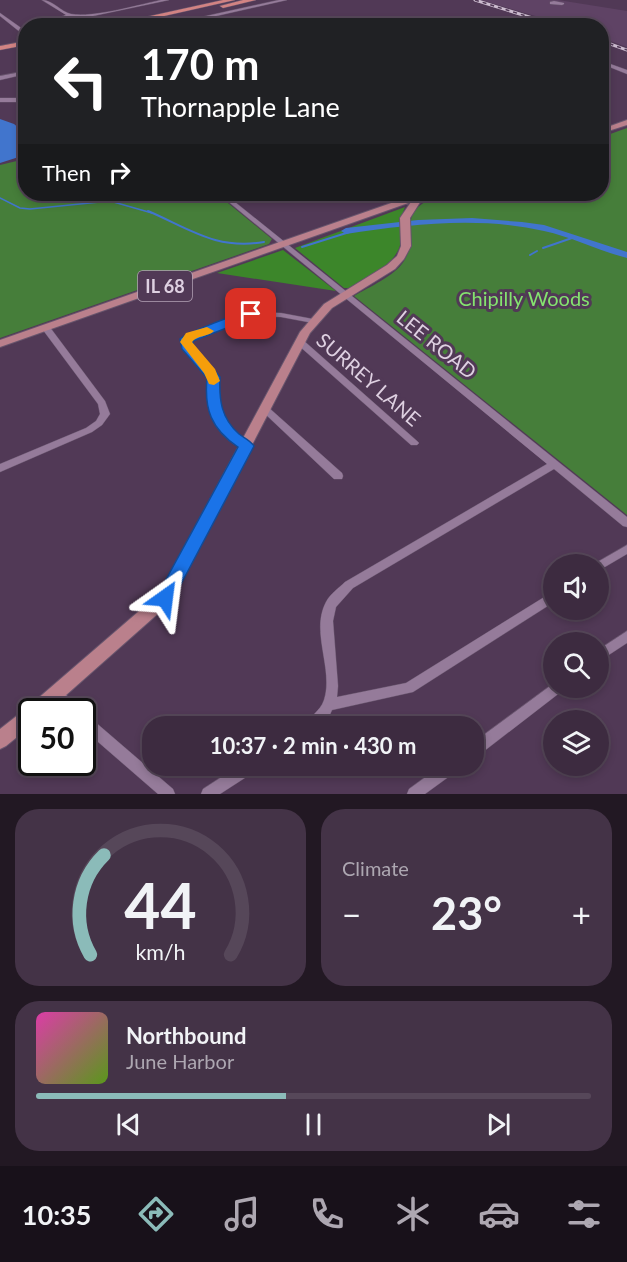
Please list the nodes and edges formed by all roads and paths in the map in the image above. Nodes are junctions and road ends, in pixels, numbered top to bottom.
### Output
1 (44, 0) edge
2 (167, 0) edge
3 (232, 0) edge
4 (253, 0) edge
5 (285, 0) edge
6 (0, 14) edge
7 (69, 15) junction
8 (62, 18) edge
9 (146, 18) edge
10 (168, 18) edge
11 (201, 18) edge
12 (7, 20) junction
13 (0, 21) edge
14 (18, 28) edge
15 (18, 47) edge
16 (0, 50) edge
17 (609, 65) edge
18 (627, 72) edge
19 (18, 74) edge
20 (0, 78) edge
21 (0, 101) edge
22 (18, 101) edge
23 (627, 122) edge
24 (609, 128) edge
25 (231, 201) edge
26 (406, 201) edge
27 (419, 201) edge
28 (285, 244) junction
29 (347, 294) junction
30 (313, 321) junction
31 (46, 328) junction
32 (300, 342) junction
33 (0, 344) edge
34 (265, 409) junction
35 (414, 442) dead end
36 (247, 446) junction
37 (555, 464) junction
38 (0, 468) edge
39 (338, 476) dead end
40 (627, 523) edge
41 (627, 549) edge
42 (609, 560) edge
43 (543, 603) edge
44 (627, 636) edge
45 (609, 649) edge
46 (55, 694) junction
47 (50, 698) edge
48 (59, 698) edge
49 (543, 698) edge
50 (332, 704) junction
51 (323, 716) edge
52 (18, 725) edge
53 (96, 731) edge
54 (0, 740) edge
55 (484, 742) edge
56 (235, 776) edge
57 (438, 776) edge
58 (168, 794) edge
59 (208, 794) edge
60 (414, 794) edge

1 - 7 street
2 - 7 street
3 - 9 highway
4 - 10 highway
5 - 11 street
6 - 12 street
7 - 8 street
12 - 13 street
12 - 14 street
15 - 16 highway
17 - 18 street
19 - 20 street
21 - 22 street
23 - 24 main road
25 - 28 street, LEE ROAD
26 - 28 main road, IL 68
27 - 29 main road
28 - 29 street, LEE ROAD
28 - 31 main road, IL 68
29 - 30 main road
29 - 37 street, LEE ROAD
30 - 32 main road
30 - 36 street
31 - 33 main road, IL 68
31 - 38 street
32 - 34 main road
32 - 35 street, SURREY LANE
34 - 36 main road
34 - 39 street
36 - 46 main road
37 - 40 street, LEE ROAD
37 - 50 street
41 - 42 street
43 - 50 street
44 - 45 street
46 - 47 main road
46 - 48 street
49 - 55 street
50 - 51 street
52 - 54 main road
53 - 58 street
56 - 59 street
57 - 60 street

